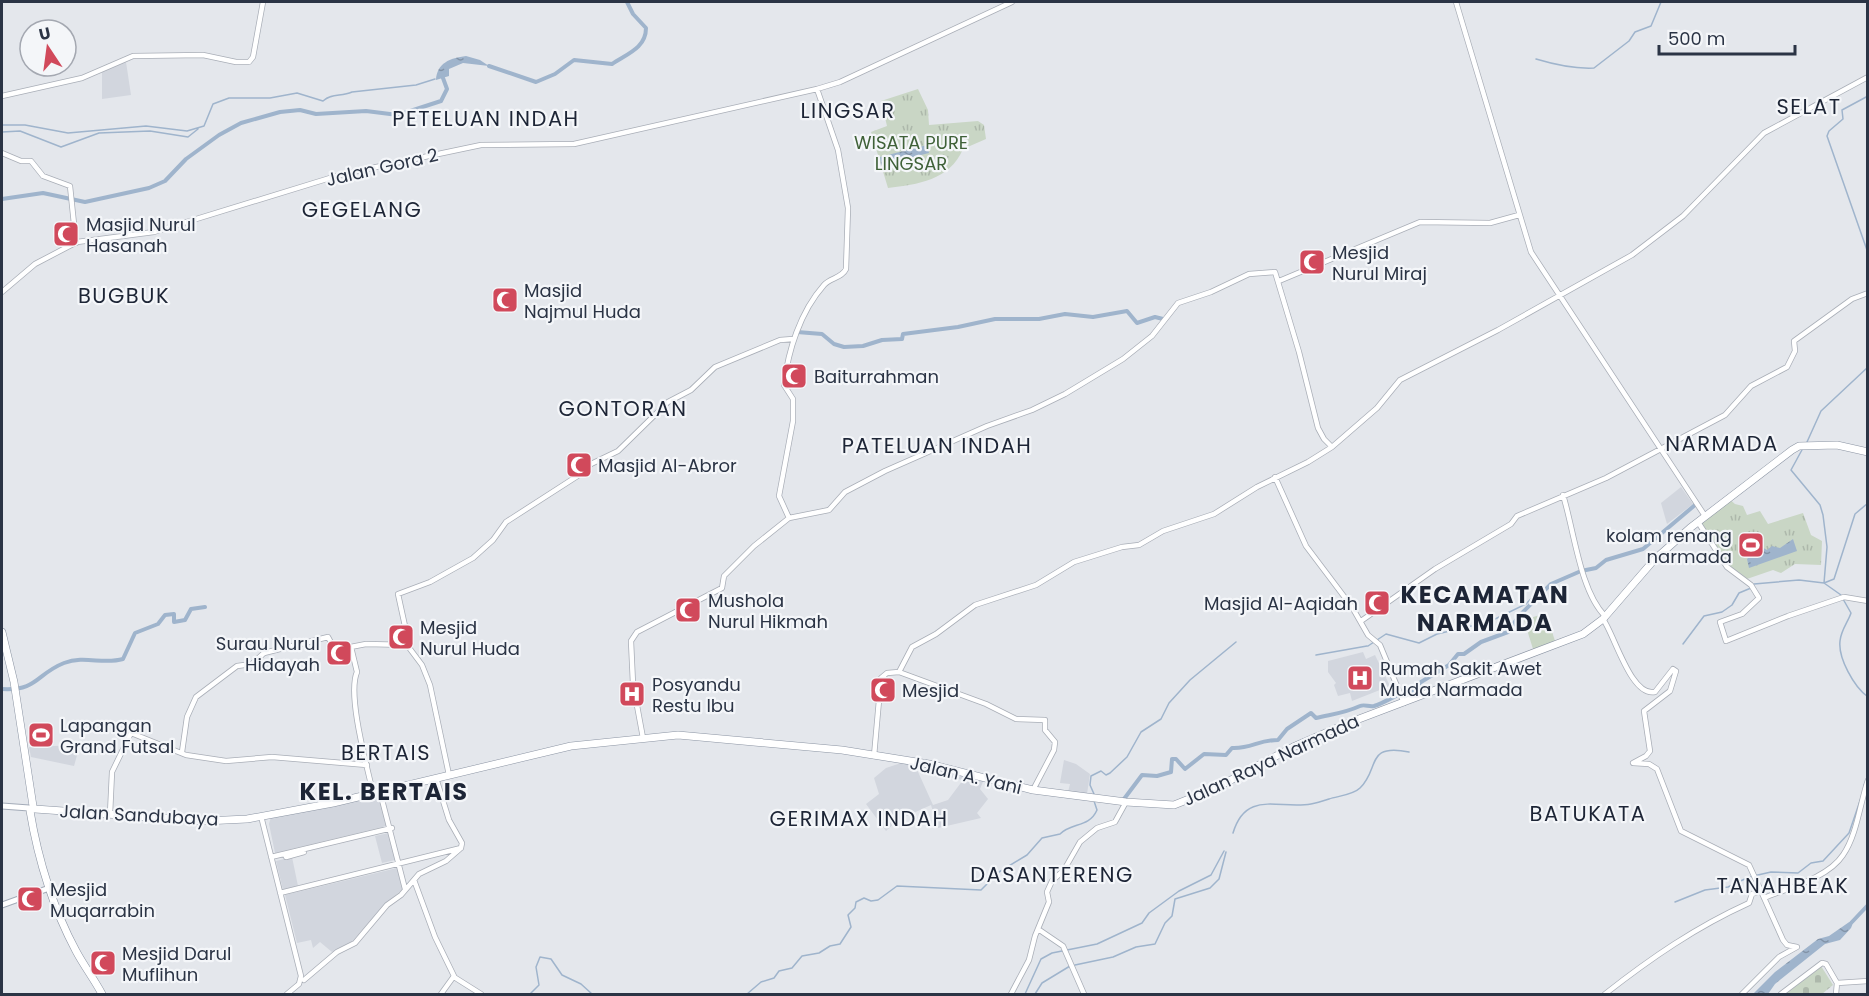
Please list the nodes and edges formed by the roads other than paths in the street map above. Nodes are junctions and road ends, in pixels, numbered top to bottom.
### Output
1 (263, 2) edge
2 (1012, 2) edge
3 (1456, 2) edge
4 (1868, 77) edge
5 (817, 89) junction
6 (2, 96) edge
7 (2, 153) edge
8 (1519, 215) junction
9 (76, 243) junction
10 (1279, 281) junction
11 (2, 292) edge
12 (1868, 293) edge
13 (1558, 296) junction
14 (794, 339) junction
15 (1332, 447) junction
16 (1661, 448) junction
17 (1868, 452) edge
18 (1275, 477) junction
19 (1563, 495) junction
20 (1705, 516) junction
21 (789, 518) junction
22 (1698, 522) junction
23 (1868, 601) edge
24 (1604, 617) junction
25 (1361, 621) junction
26 (2, 632) edge
27 (2, 643) edge
28 (408, 645) junction
29 (351, 647) junction
30 (898, 672) junction
31 (13, 685) junction
32 (1404, 703) junction
33 (643, 738) junction
34 (831, 748) joint
35 (182, 752) junction
36 (874, 756) junction
37 (367, 765) junction
38 (448, 775) junction
39 (436, 778) junction
40 (1868, 780) edge
41 (1033, 790) junction
42 (378, 792) junction
43 (1096, 799) joint
44 (1125, 802) junction
45 (2, 806) edge
46 (32, 808) junction
47 (110, 814) junction
48 (264, 816) junction
49 (391, 830) junction
50 (461, 849) junction
51 (273, 858) junction
52 (399, 865) junction
53 (414, 879) junction
54 (51, 887) junction
55 (406, 888) junction
56 (1761, 891) junction
57 (281, 894) junction
58 (1764, 898) junction
59 (2, 905) edge
60 (1038, 929) junction
61 (300, 965) junction
62 (454, 977) junction
63 (304, 980) junction
64 (1868, 981) edge
65 (1837, 983) junction
66 (104, 994) edge
67 (289, 994) edge
68 (441, 994) edge
69 (482, 994) edge
70 (1011, 994) edge
71 (1084, 994) edge
72 (1605, 994) edge
73 (1742, 994) edge
74 (1781, 994) edge
75 (1836, 994) edge

1 - 6 street
2 - 5 street, Jalan Gora 2
3 - 8 street
4 - 13 street
5 - 9 street, Jalan Gora 2
5 - 14 street
7 - 9 street
8 - 10 street
8 - 13 street
9 - 11 street, Jalan Gora 2
10 - 15 street
10 - 21 street
12 - 16 street
13 - 15 street
13 - 16 street
14 - 21 street
14 - 28 street
15 - 18 street
16 - 19 street
16 - 20 street
17 - 20 highway, Jalan Raya Narmada
18 - 25 street
18 - 30 street
19 - 24 street
19 - 25 street
20 - 22 highway, Jalan Raya Narmada
21 - 33 street
22 - 23 street
22 - 24 highway, Jalan Raya Narmada
24 - 32 highway, Jalan Raya Narmada
24 - 56 street
25 - 32 street
26 - 31 highway
27 - 31 highway
28 - 29 street
28 - 38 street
29 - 35 street
29 - 37 street
30 - 36 street
30 - 41 street
31 - 46 highway
32 - 44 highway, Jalan Raya Narmada
33 - 34 highway, Jalan Sandubaya
33 - 38 highway, Jalan Sandubaya
34 - 36 highway, Jalan A. Yani
35 - 37 street
35 - 47 street
36 - 41 highway, Jalan A. Yani
37 - 42 street
38 - 39 highway, Jalan Sandubaya
39 - 42 highway, Jalan Sandubaya
39 - 50 street
40 - 58 street
41 - 43 highway, Jalan A. Yani
42 - 48 highway, Jalan Sandubaya
42 - 49 street
43 - 44 highway, Jalan Raya Narmada
44 - 60 street
45 - 46 main road
46 - 47 highway, Jalan Sandubaya
46 - 54 highway
47 - 48 highway, Jalan Sandubaya
48 - 51 street
49 - 51 street
49 - 52 street
50 - 52 street
50 - 53 street
51 - 57 street
52 - 55 street
52 - 57 street
53 - 55 street
53 - 62 street
54 - 59 main road
54 - 66 highway
55 - 63 street
56 - 58 street
56 - 72 street
57 - 61 street
58 - 73 street
60 - 70 street
60 - 71 street
61 - 63 street
61 - 67 street
62 - 68 street
62 - 69 street
63 - 67 street
64 - 65 street
65 - 74 street
65 - 75 street

